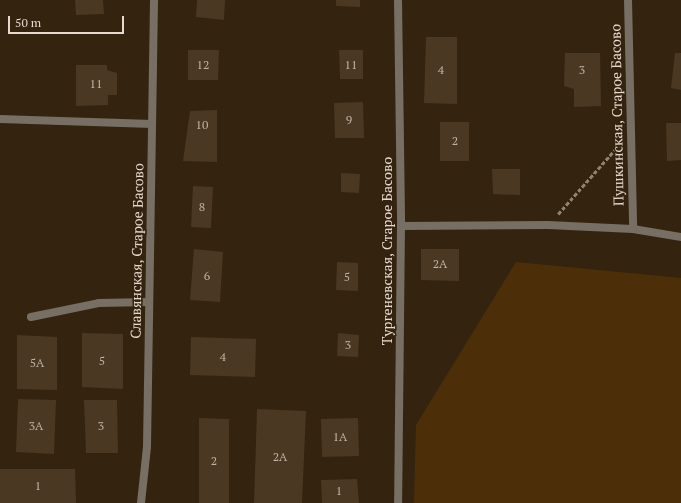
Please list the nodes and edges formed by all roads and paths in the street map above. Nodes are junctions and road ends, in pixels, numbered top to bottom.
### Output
1 (154, 0) edge
2 (398, 0) edge
3 (628, 0) edge
4 (0, 119) edge
5 (152, 124) junction
6 (631, 132) junction
7 (548, 224) junction
8 (401, 226) junction
9 (633, 229) junction
10 (681, 237) edge
11 (149, 302) junction
12 (31, 317) dead end
13 (141, 503) edge
14 (398, 503) edge

1 - 5 street, Славянская, Старое Басово
2 - 8 street, Тургеневская, Старое Басово
3 - 6 street, Пушкинская, Старое Басово
4 - 5 street
5 - 11 street, Славянская, Старое Басово
6 - 7 path
6 - 9 street, Пушкинская, Старое Басово
7 - 8 street
7 - 9 street
8 - 14 street, Тургеневская, Старое Басово
9 - 10 street
11 - 12 street
11 - 13 street, Славянская, Старое Басово

